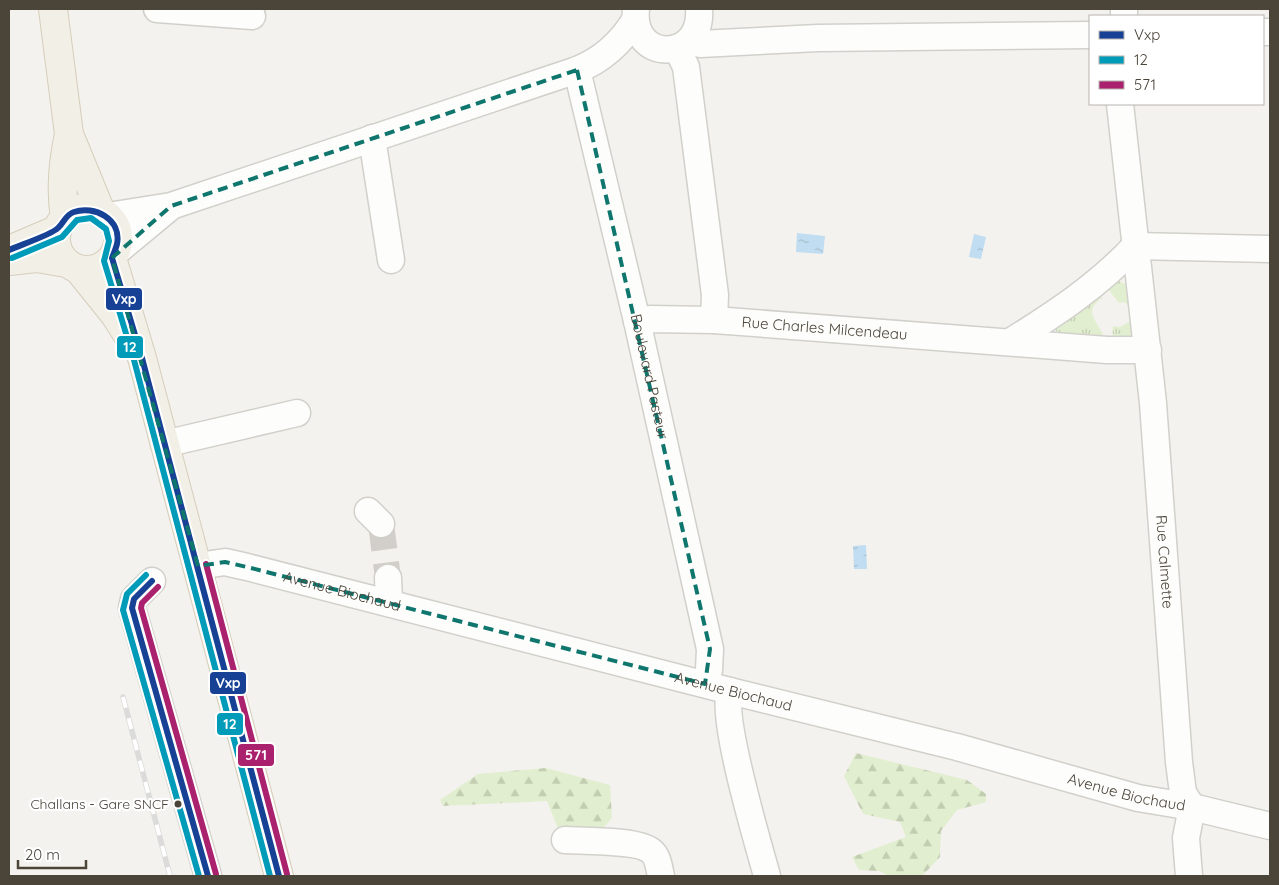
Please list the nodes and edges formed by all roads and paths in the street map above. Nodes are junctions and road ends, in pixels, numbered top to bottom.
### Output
1 (53, 9) edge
2 (157, 9) edge
3 (698, 9) edge
4 (635, 12) edge
5 (252, 16) dead end
6 (1089, 35) edge
7 (684, 44) junction
8 (651, 46) junction
9 (587, 66) junction
10 (1120, 105) edge
11 (69, 134) junction
12 (372, 138) junction
13 (171, 206) junction
14 (105, 214) junction
15 (61, 224) junction
16 (1134, 246) junction
17 (1270, 249) edge
18 (9, 250) edge
19 (114, 255) junction
20 (390, 260) dead end
21 (9, 261) edge
22 (72, 266) junction
23 (714, 320) junction
24 (638, 321) junction
25 (1010, 342) junction
26 (1148, 350) junction
27 (142, 358) junction
28 (297, 413) dead end
29 (164, 444) junction
30 (198, 566) junction
31 (152, 581) dead end
32 (705, 684) junction
33 (730, 691) junction
34 (1192, 807) junction
35 (1270, 826) edge
36 (565, 840) dead end
37 (208, 876) edge
38 (279, 876) edge
39 (661, 876) edge
40 (766, 876) edge
41 (1189, 876) edge

1 - 11 main road
2 - 5 street
3 - 7 street
4 - 8 street
4 - 9 street
6 - 7 street
7 - 8 street
7 - 23 street
8 - 9 street
9 - 12 street
9 - 24 street, Boulevard Pasteur
10 - 16 street
11 - 14 main road
11 - 15 main road
12 - 13 street
12 - 20 street
13 - 14 street
13 - 19 street
14 - 15 main road
14 - 19 main road
15 - 18 main road
15 - 22 main road
16 - 17 street
16 - 25 street
16 - 26 street, Rue Calmette
19 - 22 main road
19 - 27 main road
21 - 22 main road
22 - 27 main road
23 - 24 street, Rue Charles Milcendeau
23 - 25 street, Rue Charles Milcendeau
24 - 32 street, Boulevard Pasteur
25 - 26 street, Rue Charles Milcendeau
26 - 34 street, Rue Calmette
27 - 29 main road
28 - 29 street
29 - 30 main road
30 - 32 street, Avenue Biochaud
30 - 38 main road
31 - 37 street
32 - 33 street, Avenue Biochaud
33 - 34 street, Avenue Biochaud
33 - 40 street
34 - 35 street, Avenue Biochaud
34 - 41 street
36 - 39 street

